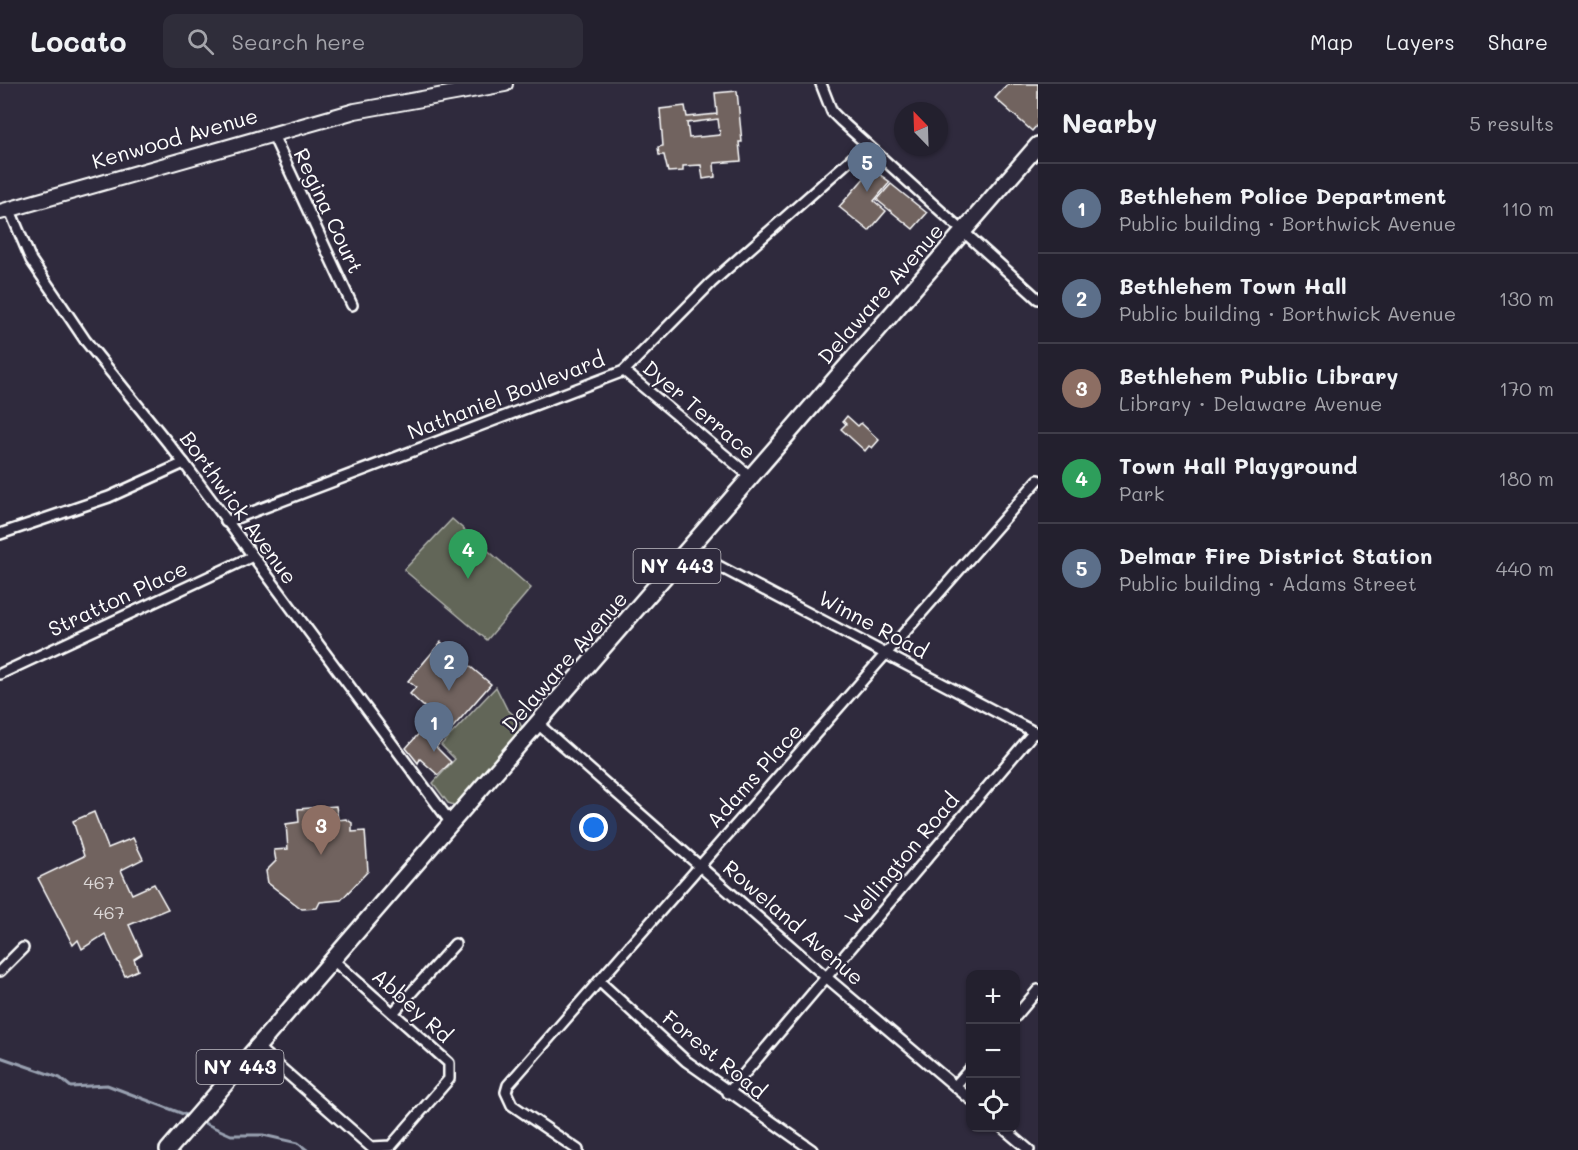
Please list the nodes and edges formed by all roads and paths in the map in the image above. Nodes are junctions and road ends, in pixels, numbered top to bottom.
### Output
1 (505, 84) edge
2 (821, 84) edge
3 (273, 133) junction
4 (867, 144) junction
5 (1038, 145) edge
6 (4, 210) edge
7 (963, 231) junction
8 (1038, 299) edge
9 (352, 305) dead end
10 (624, 371) junction
11 (184, 462) junction
12 (751, 477) junction
13 (1038, 480) edge
14 (226, 522) junction
15 (0, 534) edge
16 (690, 551) junction
17 (251, 557) junction
18 (888, 654) junction
19 (0, 674) edge
20 (538, 724) junction
21 (1036, 733) edge
22 (451, 823) junction
23 (700, 865) junction
24 (455, 944) dead end
25 (23, 948) dead end
26 (333, 960) junction
27 (0, 971) edge
28 (826, 977) junction
29 (600, 981) junction
30 (1038, 990) edge
31 (1020, 1011) edge
32 (393, 1013) junction
33 (257, 1047) junction
34 (966, 1074) edge
35 (955, 1086) junction
36 (728, 1093) junction
37 (966, 1096) edge
38 (1008, 1132) edge
39 (168, 1150) edge
40 (578, 1150) edge
41 (812, 1150) edge
42 (1029, 1150) edge

1 - 3 main road, Kenwood Avenue
2 - 4 street
3 - 6 main road, Kenwood Avenue
3 - 9 street, Regina Court
4 - 7 street
4 - 10 street, Nathaniel Boulevard
5 - 7 main road, Delaware Avenue / NY 443
6 - 11 street, Borthwick Avenue
7 - 8 street
7 - 12 main road, Delaware Avenue / NY 443
10 - 12 street, Dyer Terrace
10 - 14 street, Nathaniel Boulevard
11 - 14 street, Borthwick Avenue
11 - 15 street
12 - 16 main road, Delaware Avenue / NY 443
13 - 18 street, Adams Place
14 - 17 street, Borthwick Avenue
16 - 18 street, Winne Road
16 - 20 main road, Delaware Avenue / NY 443
17 - 19 street, Stratton Place
17 - 22 street, Borthwick Avenue
18 - 21 street, Winne Road
18 - 23 street, Adams Place
20 - 22 main road, Delaware Avenue / NY 443
20 - 23 street, Roweland Avenue
21 - 28 street, Wellington Road
22 - 26 main road, Delaware Avenue / NY 443
23 - 28 street, Roweland Avenue
23 - 29 street, Adams Place
24 - 32 street
25 - 27 street
26 - 32 street, Abbey Rd
26 - 33 main road, Delaware Avenue / NY 443
28 - 35 street, Roweland Avenue
28 - 36 street, Wellington Road
29 - 36 street, Forest Road
29 - 40 street, Adams Place
30 - 31 street
32 - 33 street, Abbey Rd
33 - 39 main road, Delaware Avenue / NY 443
34 - 35 street
35 - 37 street, Roweland Avenue
36 - 41 street, Forest Road
38 - 42 street

